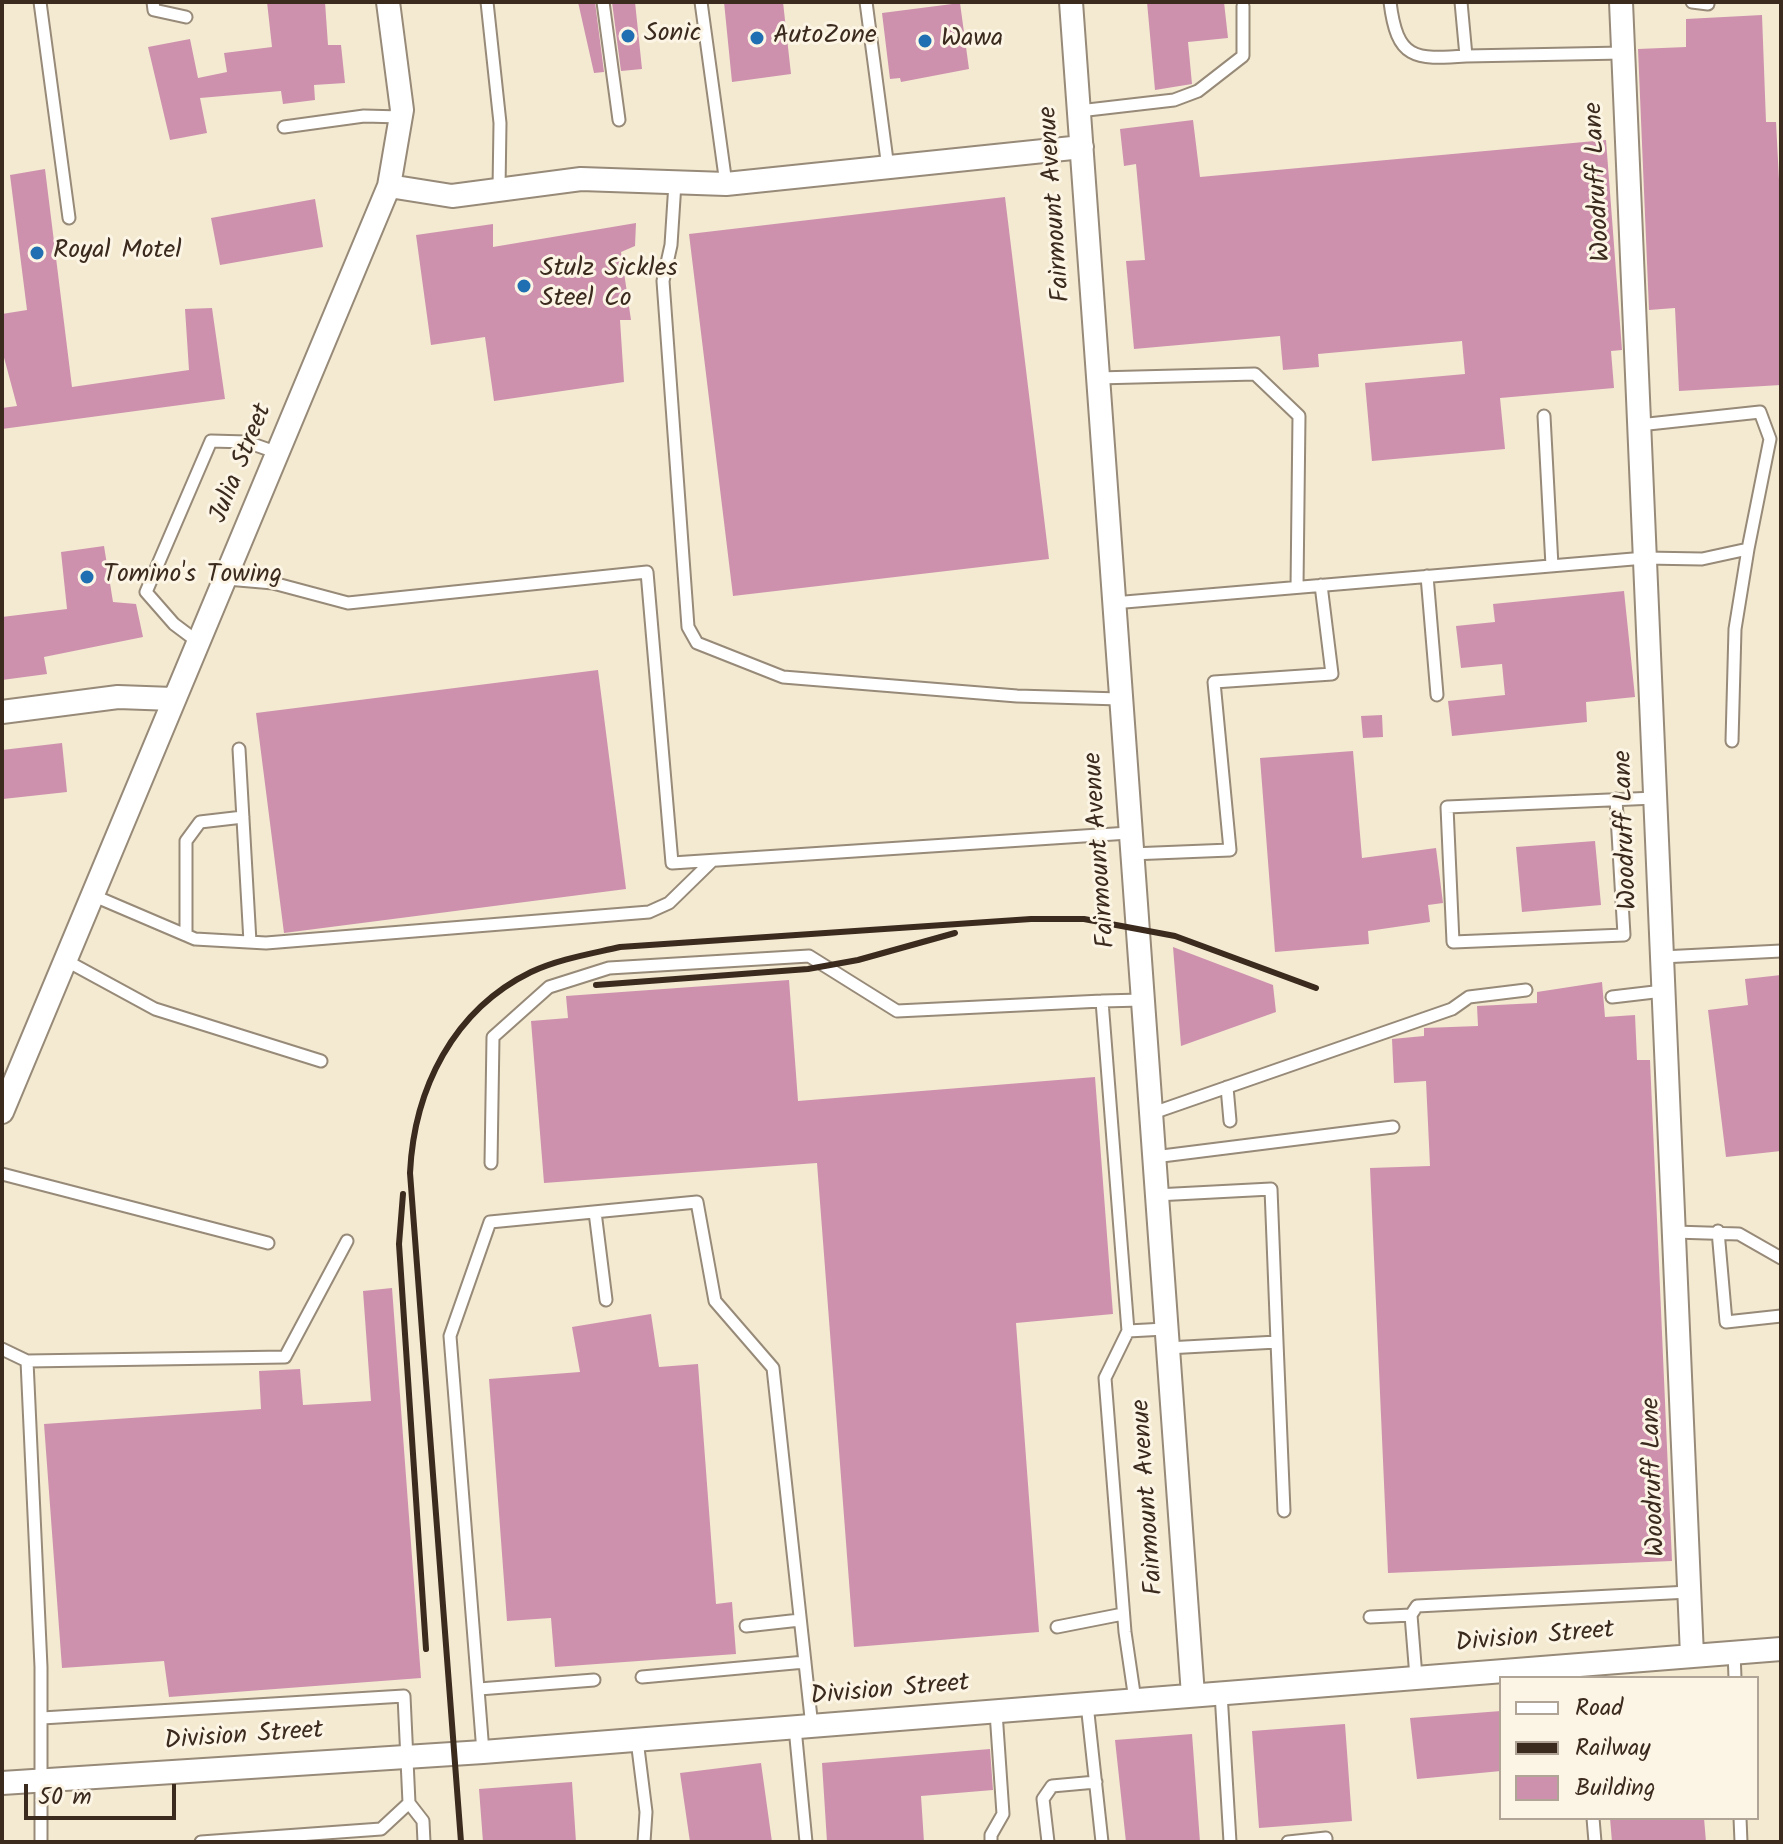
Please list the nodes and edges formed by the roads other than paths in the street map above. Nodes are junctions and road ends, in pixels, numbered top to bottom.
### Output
1 (40, 2) edge
2 (153, 2) edge
3 (388, 2) edge
4 (487, 2) edge
5 (603, 2) edge
6 (701, 2) edge
7 (866, 2) edge
8 (1071, 2) edge
9 (1390, 2) edge
10 (1461, 2) edge
11 (1621, 2) edge
12 (1692, 2) edge
13 (1708, 4) edge
14 (1243, 6) dead end
15 (186, 17) dead end
16 (1623, 53) junction
17 (1466, 56) junction
18 (1079, 111) junction
19 (401, 117) junction
20 (619, 120) dead end
21 (284, 127) dead end
22 (1082, 147) junction
23 (888, 168) junction
24 (675, 183) junction
25 (726, 184) junction
26 (389, 186) junction
27 (499, 189) junction
28 (69, 218) dead end
29 (1097, 378) junction
30 (1544, 416) dead end
31 (1639, 425) junction
32 (278, 453) junction
33 (1748, 549) junction
34 (1645, 558) junction
35 (1552, 566) junction
36 (1427, 576) junction
37 (227, 579) junction
38 (1321, 585) junction
39 (1297, 587) junction
40 (1113, 603) junction
41 (198, 642) junction
42 (1437, 695) dead end
43 (173, 699) junction
44 (1120, 699) junction
45 (2, 712) edge
46 (1732, 741) dead end
47 (239, 749) dead end
48 (1655, 798) junction
49 (1616, 799) junction
50 (243, 817) junction
51 (1130, 844) junction
52 (712, 861) junction
53 (92, 895) junction
54 (186, 935) junction
55 (250, 942) junction
56 (1781, 951) edge
57 (1662, 957) junction
58 (65, 960) junction
59 (1526, 990) dead end
60 (1663, 991) junction
61 (1612, 997) dead end
62 (1142, 1000) junction
63 (1102, 1001) junction
64 (321, 1061) dead end
65 (1227, 1087) junction
66 (2, 1112) edge
67 (1150, 1114) junction
68 (1230, 1121) dead end
69 (1393, 1127) dead end
70 (1153, 1157) junction
71 (491, 1163) dead end
72 (2, 1174) edge
73 (1156, 1195) junction
74 (595, 1212) junction
75 (1718, 1231) junction
76 (1674, 1232) junction
77 (347, 1241) dead end
78 (268, 1243) dead end
79 (1781, 1258) edge
80 (606, 1300) dead end
81 (1781, 1316) edge
82 (1128, 1331) junction
83 (1166, 1338) junction
84 (1277, 1342) junction
85 (2, 1349) edge
86 (27, 1361) junction
87 (1284, 1511) dead end
88 (1689, 1592) junction
89 (1123, 1614) junction
90 (1411, 1615) junction
91 (1370, 1617) dead end
92 (800, 1620) junction
93 (746, 1626) dead end
94 (1057, 1627) dead end
95 (1781, 1649) edge
96 (1734, 1652) junction
97 (1692, 1655) junction
98 (805, 1662) junction
99 (1582, 1670) edge
100 (1735, 1676) edge
101 (642, 1677) dead end
102 (1416, 1677) junction
103 (594, 1680) dead end
104 (479, 1689) junction
105 (1221, 1693) junction
106 (1193, 1695) junction
107 (1135, 1700) junction
108 (1087, 1704) junction
109 (996, 1712) junction
110 (42, 1718) junction
111 (804, 1727) junction
112 (637, 1740) junction
113 (483, 1752) junction
114 (407, 1756) junction
115 (38, 1780) junction
116 (1096, 1782) junction
117 (2, 1783) edge
118 (409, 1803) junction
119 (1593, 1820) edge
120 (1740, 1820) edge
121 (41, 1842) edge
122 (201, 1842) edge
123 (424, 1842) edge
124 (644, 1842) edge
125 (806, 1842) edge
126 (991, 1842) edge
127 (1048, 1842) edge
128 (1102, 1842) edge
129 (1230, 1842) edge
130 (1288, 1842) edge
131 (1326, 1842) edge
132 (1595, 1842) edge
133 (1741, 1842) edge

1 - 28 lane
2 - 15 lane
3 - 19 street, Julia Street
4 - 27 lane
5 - 20 lane
6 - 25 lane
7 - 23 lane
8 - 18 street, Fairmount Avenue
9 - 17 lane
10 - 17 lane
11 - 16 street, Woodruff Lane
12 - 13 lane
14 - 18 lane
16 - 17 lane
16 - 31 street, Woodruff Lane
18 - 22 street, Fairmount Avenue
19 - 21 lane
19 - 26 street, Julia Street
22 - 23 street
22 - 29 street, Fairmount Avenue
23 - 25 street
24 - 25 street
24 - 27 street
24 - 44 lane
26 - 27 street
26 - 32 street, Julia Street
29 - 39 lane
29 - 40 street, Fairmount Avenue
30 - 35 lane
31 - 33 lane
31 - 34 street, Woodruff Lane
32 - 37 street, Julia Street
32 - 41 lane
33 - 34 lane
33 - 46 lane
34 - 35 lane
34 - 48 street, Woodruff Lane
35 - 36 lane
36 - 38 lane
36 - 42 lane
37 - 41 street, Julia Street
37 - 52 lane
38 - 39 lane
38 - 51 lane
39 - 40 lane
40 - 44 street, Fairmount Avenue
41 - 43 street, Julia Street
43 - 45 street
43 - 53 street, Julia Street
44 - 51 street, Fairmount Avenue
47 - 50 lane
48 - 49 lane
48 - 57 street, Woodruff Lane
49 - 49 lane
50 - 54 lane
50 - 55 lane
51 - 52 lane
51 - 62 street, Fairmount Avenue
52 - 55 lane
53 - 54 lane
53 - 58 street, Julia Street
54 - 55 lane
56 - 57 lane
57 - 60 street, Woodruff Lane
58 - 64 lane
58 - 66 street, Julia Street
59 - 65 lane
60 - 61 lane
60 - 76 street, Woodruff Lane
62 - 63 lane
62 - 67 street, Fairmount Avenue
63 - 71 lane
63 - 82 lane
65 - 67 lane
65 - 68 lane
67 - 70 street, Fairmount Avenue
69 - 70 lane
70 - 73 street, Fairmount Avenue
72 - 78 lane
73 - 83 street, Fairmount Avenue
73 - 84 lane
74 - 80 lane
74 - 92 lane
74 - 104 lane
75 - 76 lane
75 - 79 lane
75 - 81 lane
76 - 88 street, Woodruff Lane
77 - 86 lane
82 - 83 lane
82 - 89 lane
83 - 84 lane
83 - 106 street, Fairmount Avenue
84 - 87 lane
85 - 86 lane
86 - 110 lane
88 - 90 lane
88 - 97 street, Woodruff Lane
89 - 94 lane
89 - 107 lane
90 - 91 lane
90 - 102 lane
92 - 93 lane
92 - 98 lane
95 - 96 street, Division Street
96 - 97 street, Division Street
96 - 100 lane
97 - 99 street, Division Street
98 - 101 lane
98 - 111 lane
99 - 102 street, Division Street
102 - 105 street, Division Street
103 - 104 lane
104 - 113 lane
105 - 106 street, Division Street
105 - 129 lane
106 - 107 street, Division Street
107 - 108 street, Division Street
108 - 109 street, Division Street
108 - 116 lane
109 - 111 street, Division Street
109 - 126 lane
110 - 114 lane
110 - 115 lane
111 - 112 street, Division Street
111 - 125 lane
112 - 113 street, Division Street
112 - 124 lane
113 - 114 street, Division Street
114 - 115 street, Division Street
114 - 118 lane
115 - 117 street, Division Street
115 - 121 lane
116 - 127 lane
116 - 128 lane
118 - 122 lane
118 - 123 lane
119 - 132 lane
120 - 133 lane
130 - 131 lane

